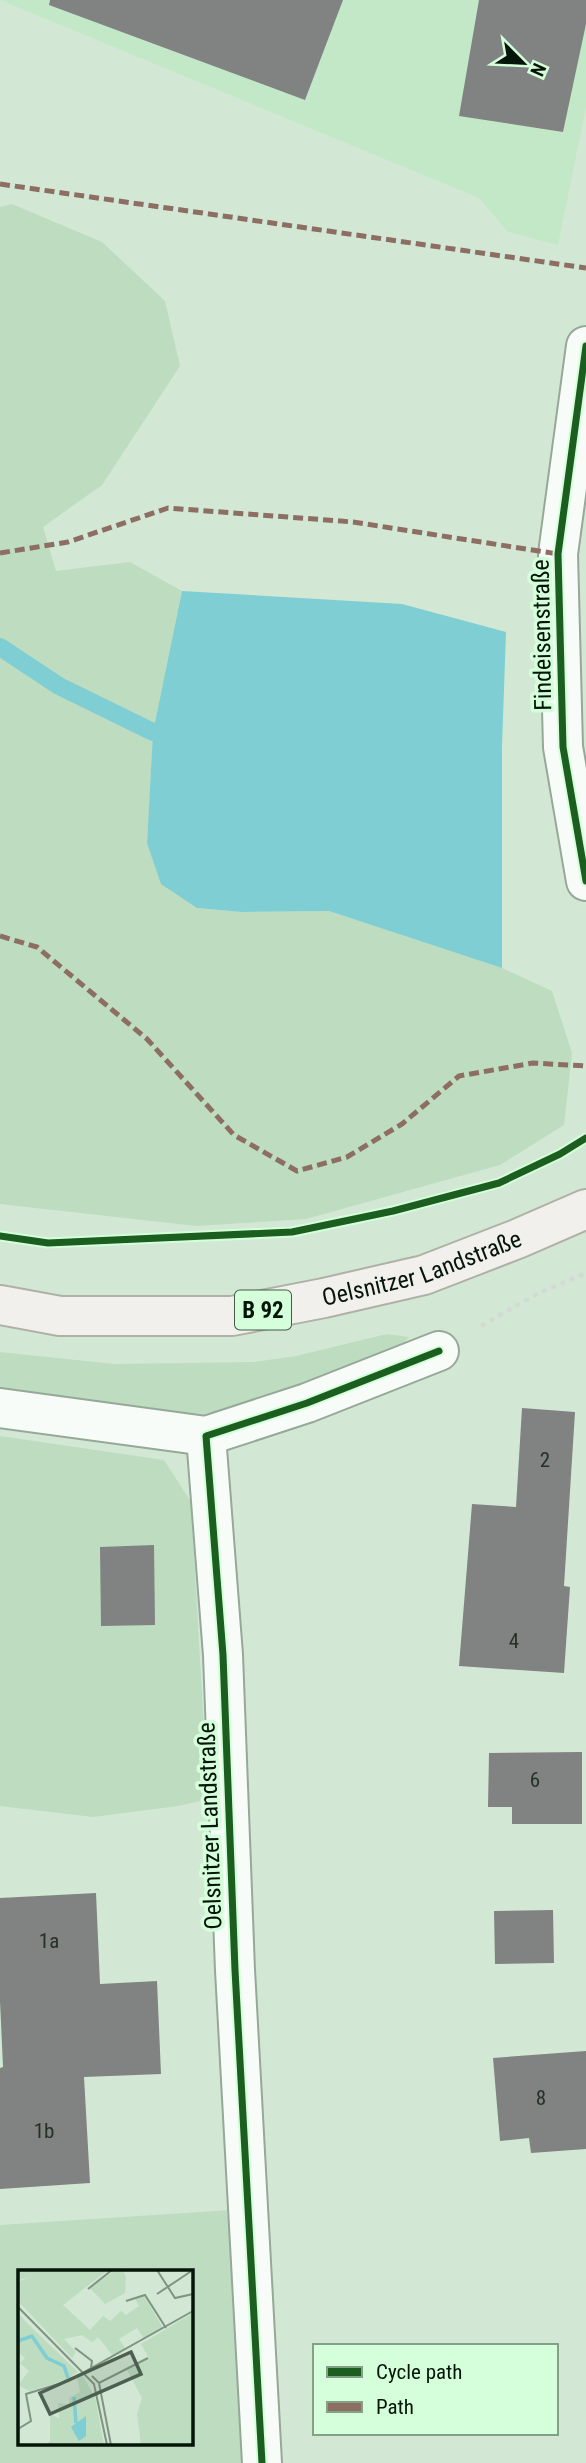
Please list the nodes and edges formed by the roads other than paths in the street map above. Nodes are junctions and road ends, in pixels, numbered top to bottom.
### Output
1 (586, 346) edge
2 (586, 881) edge
3 (586, 1209) edge
4 (0, 1306) edge
5 (439, 1350) road end
6 (0, 1408) edge
7 (206, 1436) junction
8 (262, 2463) edge

1 - 2 street, Findeisenstraße
3 - 4 main road, Oelsnitzer Landstraße / B 92
5 - 7 street
6 - 7 street
7 - 8 street, Oelsnitzer Landstraße

